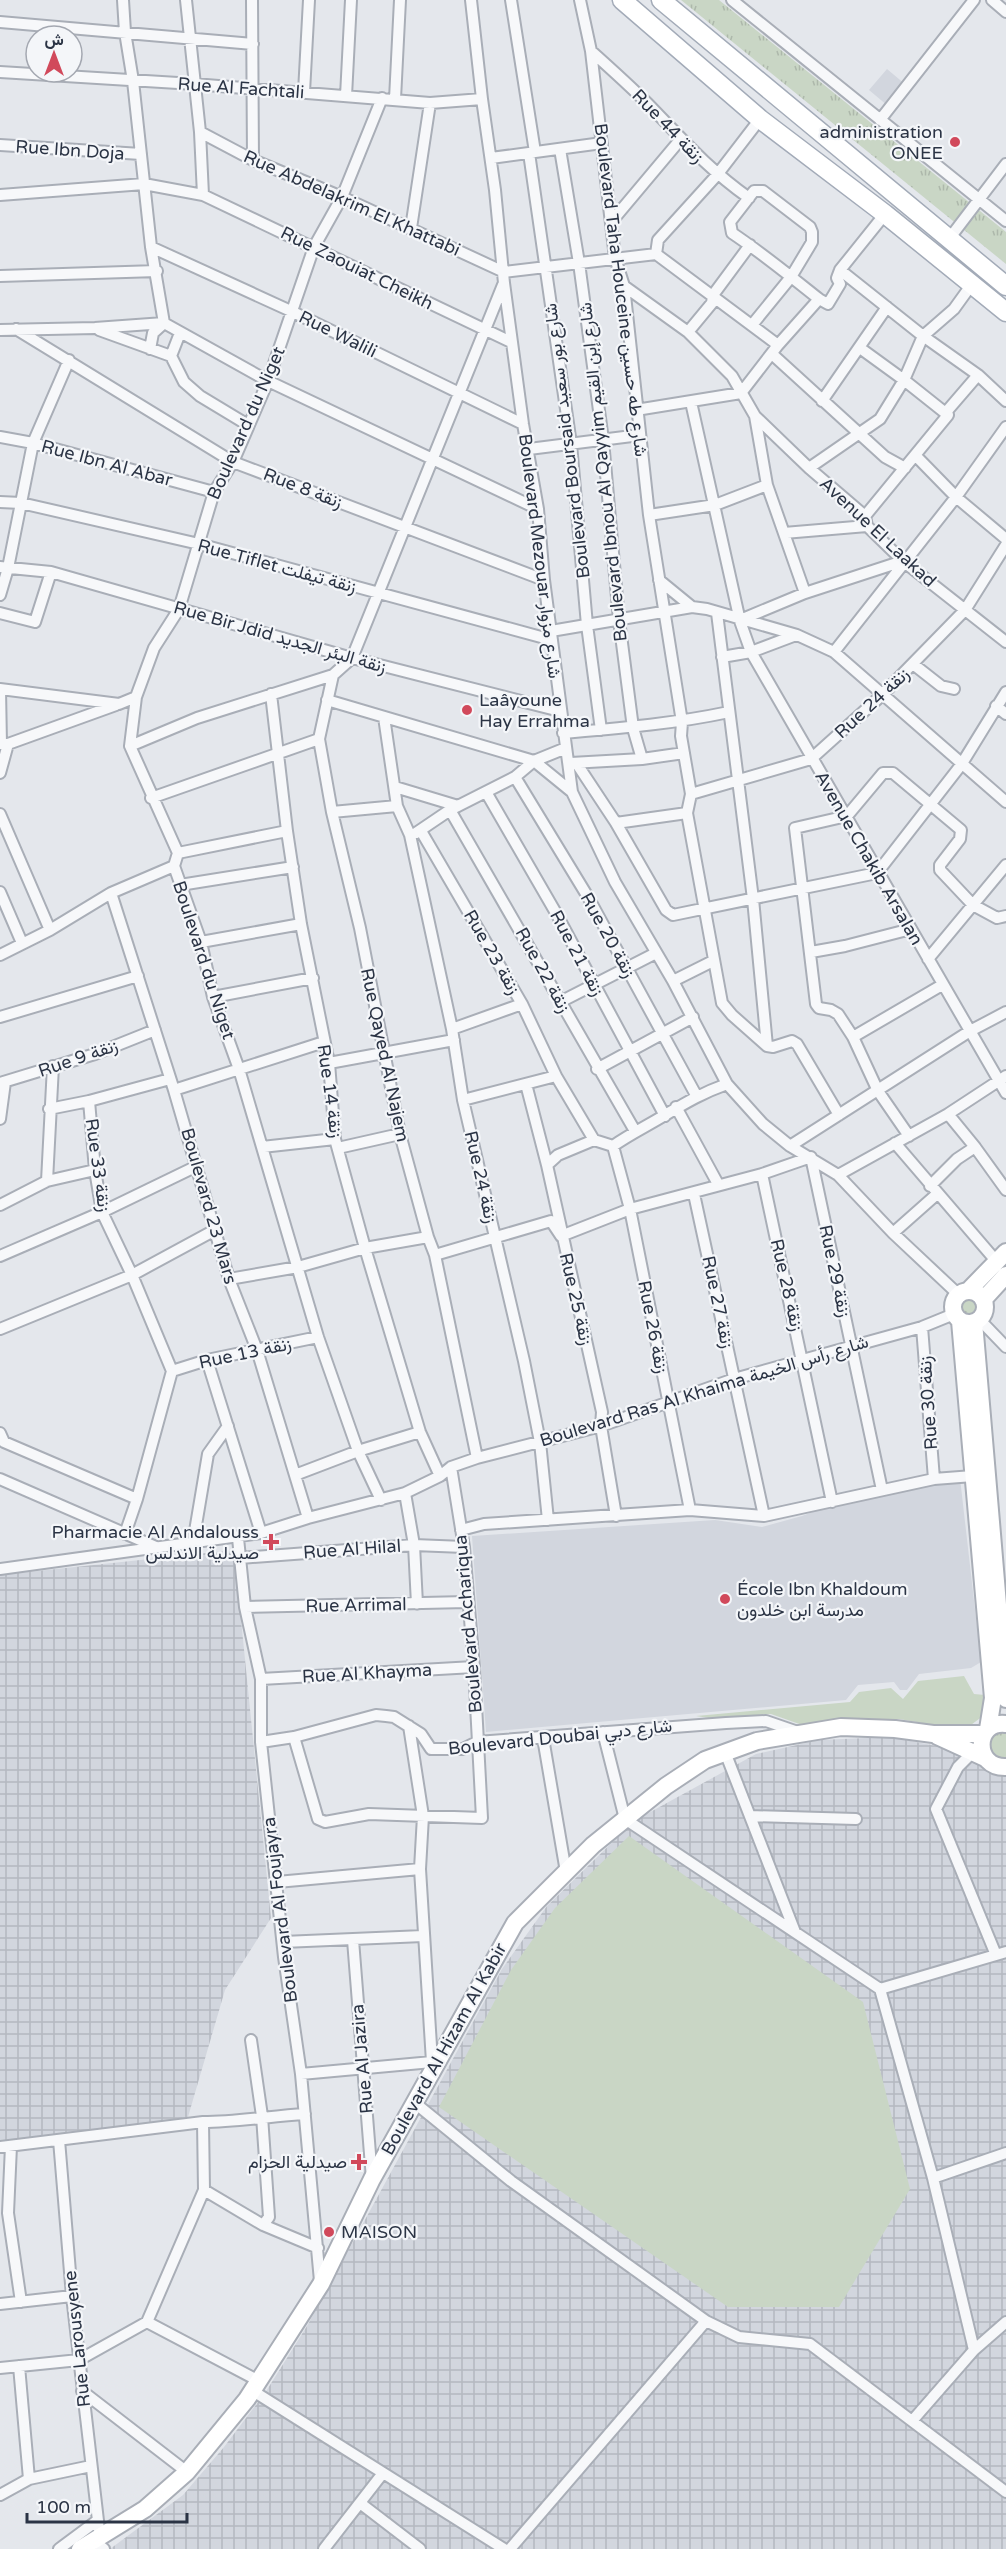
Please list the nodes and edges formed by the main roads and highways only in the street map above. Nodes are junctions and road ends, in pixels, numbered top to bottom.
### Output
1 (622, 0) edge
2 (661, 0) edge
3 (1006, 286) edge
4 (1006, 312) edge
5 (1003, 1263) edge
6 (964, 1293) junction
7 (983, 1300) junction
8 (967, 1319) junction
9 (1006, 1692) edge
10 (1006, 1724) edge
11 (982, 1744) junction
12 (1006, 1767) edge
13 (94, 2544) edge

1 - 4 main road
2 - 3 main road
5 - 6 main road
5 - 7 main road
6 - 7 main road
6 - 8 main road
7 - 8 main road
8 - 9 main road
8 - 11 main road
10 - 11 main road
11 - 12 main road
11 - 13 main road, Boulevard Al Hizam Al Kabir

